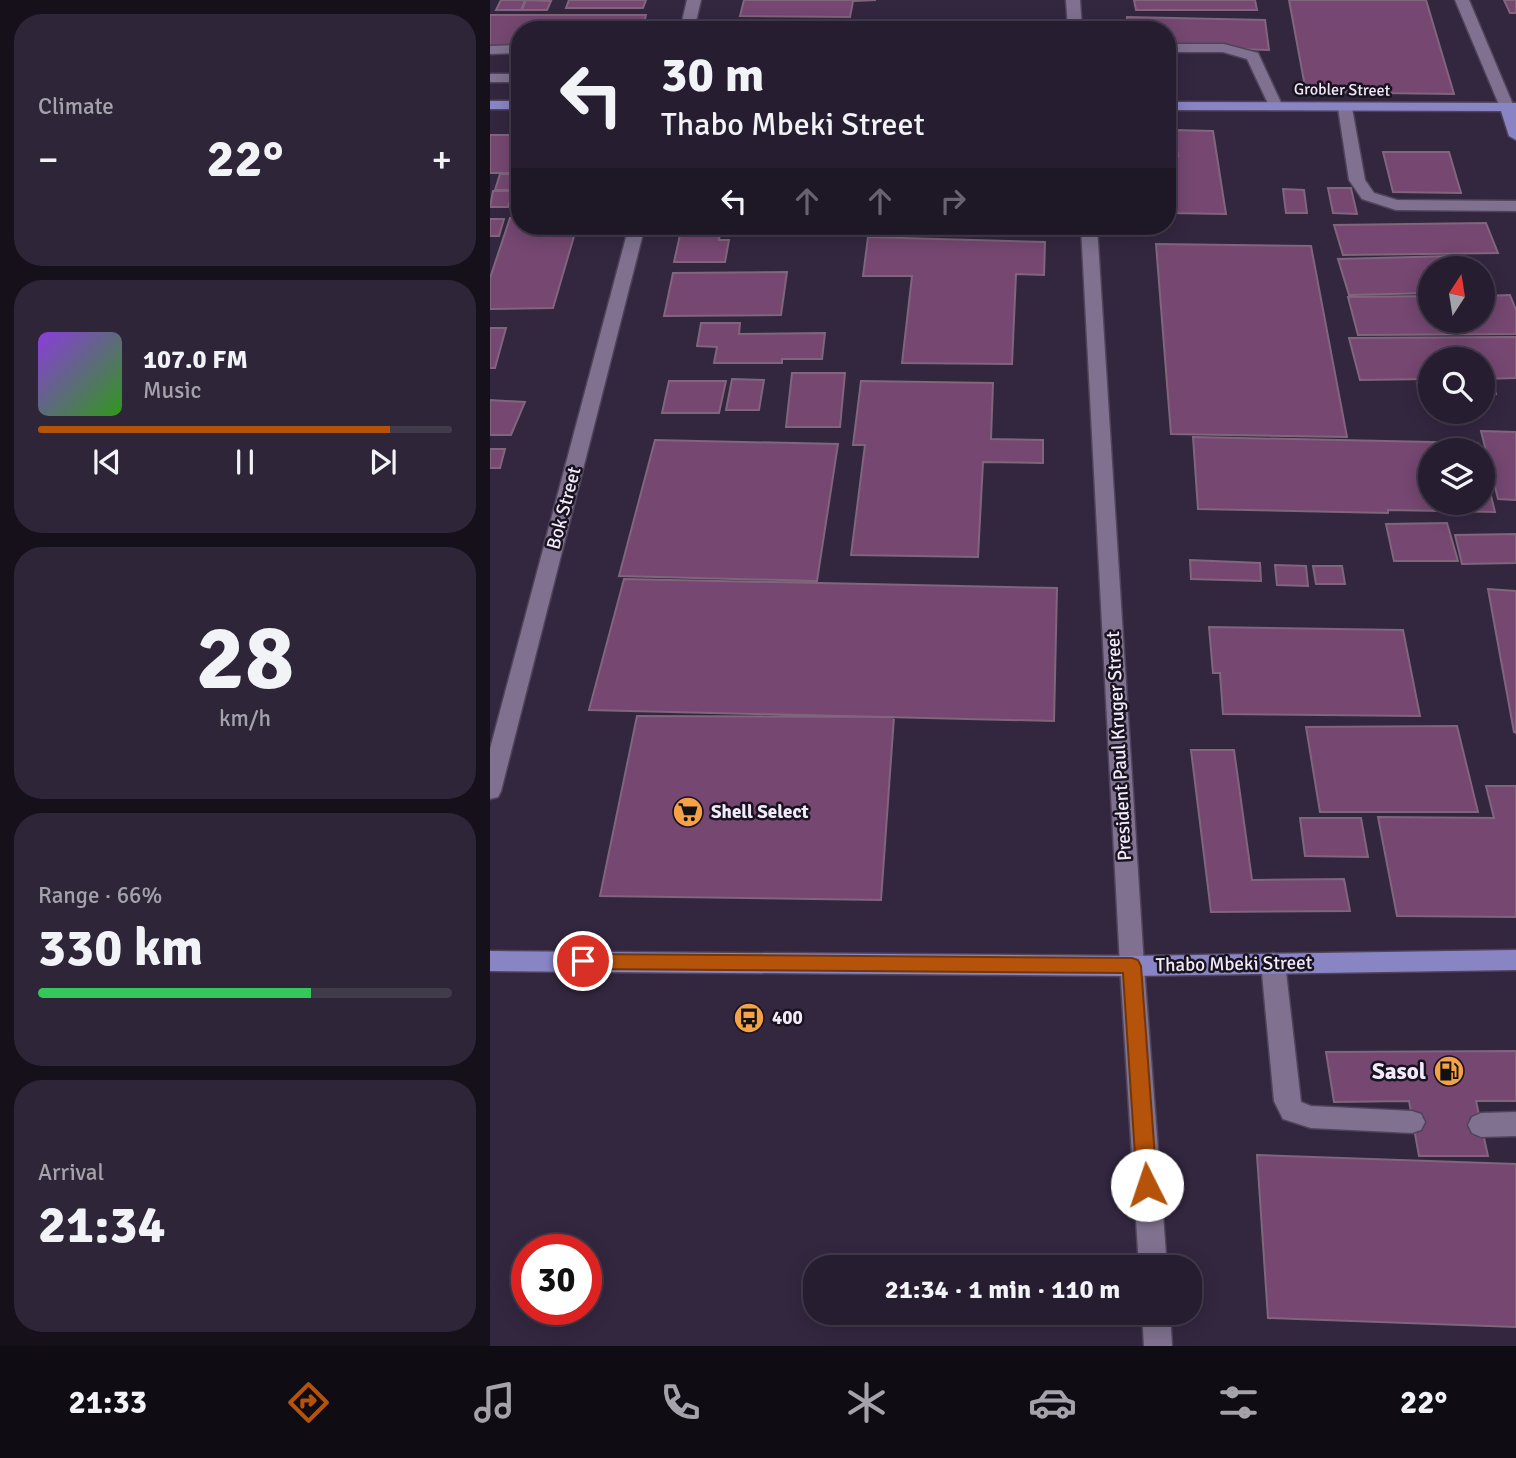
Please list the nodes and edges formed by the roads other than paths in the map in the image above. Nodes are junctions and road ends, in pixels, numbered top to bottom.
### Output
1 (694, 0) edge
2 (1073, 0) edge
3 (1462, 0) edge
4 (689, 21) edge
5 (1074, 21) edge
6 (1176, 48) edge
7 (511, 49) edge
8 (490, 50) edge
9 (490, 78) edge
10 (511, 78) edge
11 (490, 105) edge
12 (511, 105) edge
13 (1176, 106) edge
14 (1276, 107) junction
15 (1512, 107) edge
16 (1345, 108) junction
17 (1516, 136) edge
18 (1516, 206) edge
19 (635, 235) edge
20 (1090, 235) edge
21 (490, 791) edge
22 (1516, 960) edge
23 (490, 961) edge
24 (1273, 964) junction
25 (1132, 966) junction
26 (1412, 1122) dead end
27 (1481, 1125) dead end
28 (1516, 1125) edge
29 (1152, 1255) edge
30 (1157, 1325) edge
31 (1158, 1346) edge

1 - 4 street
2 - 5 street
3 - 15 street
6 - 14 street
7 - 8 street
9 - 10 street
11 - 12 main road
13 - 14 main road, Grobler Street
14 - 16 main road, Grobler Street
15 - 16 main road, Grobler Street
15 - 17 main road
16 - 18 street
19 - 21 street, Bok Street
20 - 25 street, President Paul Kruger Street
22 - 24 main road, Thabo Mbeki Street
23 - 25 main road, Thabo Mbeki Street
24 - 25 main road, Thabo Mbeki Street
24 - 26 street
25 - 29 street, President Paul Kruger Street
27 - 28 street
30 - 31 street

